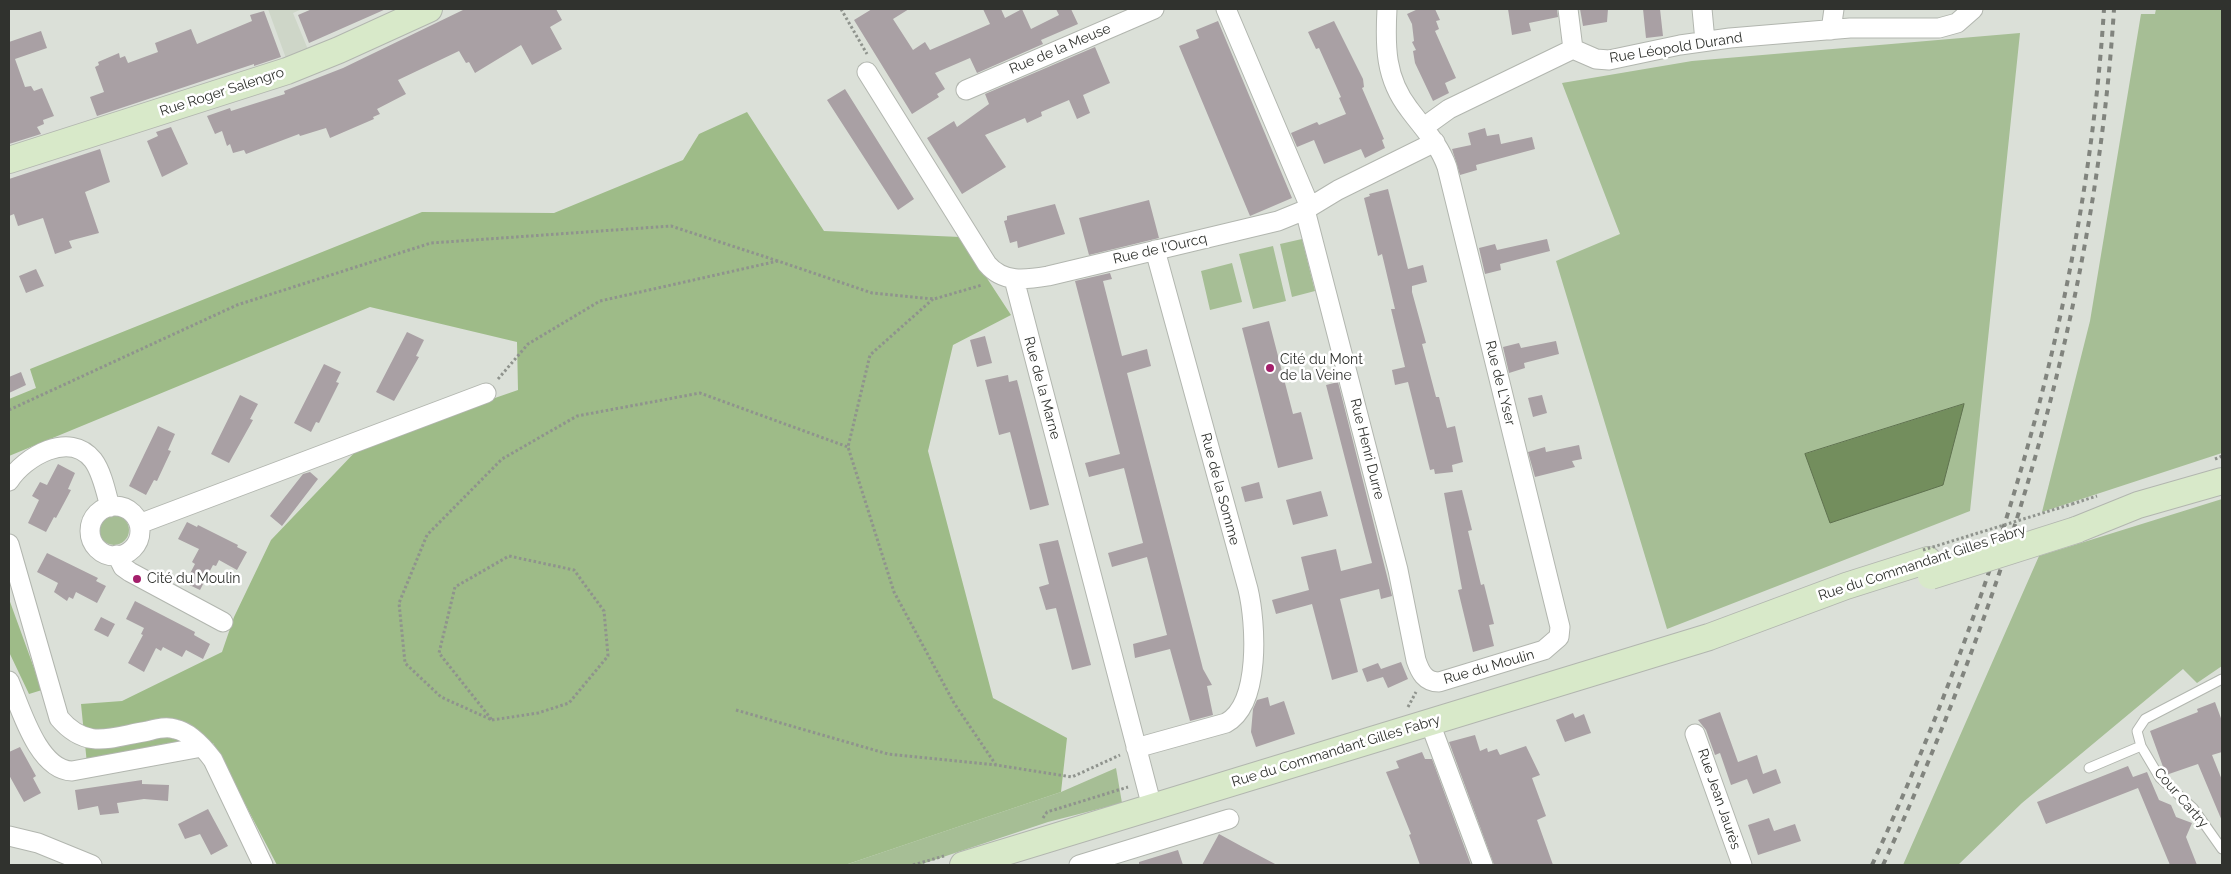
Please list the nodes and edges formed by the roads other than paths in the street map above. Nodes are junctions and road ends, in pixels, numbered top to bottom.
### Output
1 (429, 9) edge
2 (1154, 9) edge
3 (1226, 9) edge
4 (1387, 9) edge
5 (1568, 9) edge
6 (1702, 9) edge
7 (1834, 9) edge
8 (1973, 9) edge
9 (1832, 30) junction
10 (1704, 41) junction
11 (1573, 49) junction
12 (867, 72) road end
13 (966, 90) dead end
14 (1430, 134) junction
15 (9, 160) edge
16 (1307, 208) junction
17 (1155, 250) junction
18 (1007, 277) junction
19 (486, 393) road end
20 (9, 481) edge
21 (2222, 481) edge
22 (110, 507) junction
23 (139, 524) junction
24 (9, 544) edge
25 (117, 556) junction
26 (224, 622) dead end
27 (1560, 627) joint
28 (1429, 679) joint
29 (2222, 679) edge
30 (9, 681) edge
31 (1430, 723) junction
32 (1696, 734) dead end
33 (2141, 746) junction
34 (202, 747) junction
35 (1136, 748) junction
36 (2089, 768) dead end
37 (1152, 808) junction
38 (1229, 819) dead end
39 (9, 836) edge
40 (2222, 848) edge
41 (264, 864) edge
42 (92, 865) edge
43 (963, 865) edge
44 (1079, 865) edge
45 (1483, 865) edge
46 (1742, 865) edge

1 - 15 street, Rue Roger Salengro
2 - 13 street, Rue de la Meuse
3 - 16 street, Rue Henri Durre
4 - 14 street, Rue de L'Yser
5 - 11 street
6 - 10 street
7 - 9 street
8 - 9 street, Rue Léopold Durand
9 - 10 street, Rue Léopold Durand
10 - 11 street, Rue Léopold Durand
11 - 14 street
12 - 18 street, Rue de la Marne
14 - 16 street, Rue de l'Ourcq
14 - 27 street, Rue de L'Yser
16 - 17 street, Rue de l'Ourcq
16 - 28 street, Rue Henri Durre
17 - 18 street, Rue de l'Ourcq
17 - 35 street, Rue de la Somme
18 - 35 street, Rue de la Marne
19 - 23 street
20 - 22 street
21 - 31 street, Rue du Commandant Gilles Fabry
22 - 23 street
22 - 25 street
23 - 25 street
24 - 34 street
25 - 26 street
27 - 28 street, Rue du Moulin
29 - 33 lane
30 - 34 street
31 - 37 street, Rue du Commandant Gilles Fabry
31 - 45 street
32 - 46 street, Rue Jean Jaurès
33 - 36 lane
33 - 40 lane, Cour Cartry
34 - 41 street
35 - 37 street, Rue de la Marne
37 - 43 street, Rue du Commandant Gilles Fabry
38 - 44 street
39 - 42 street

